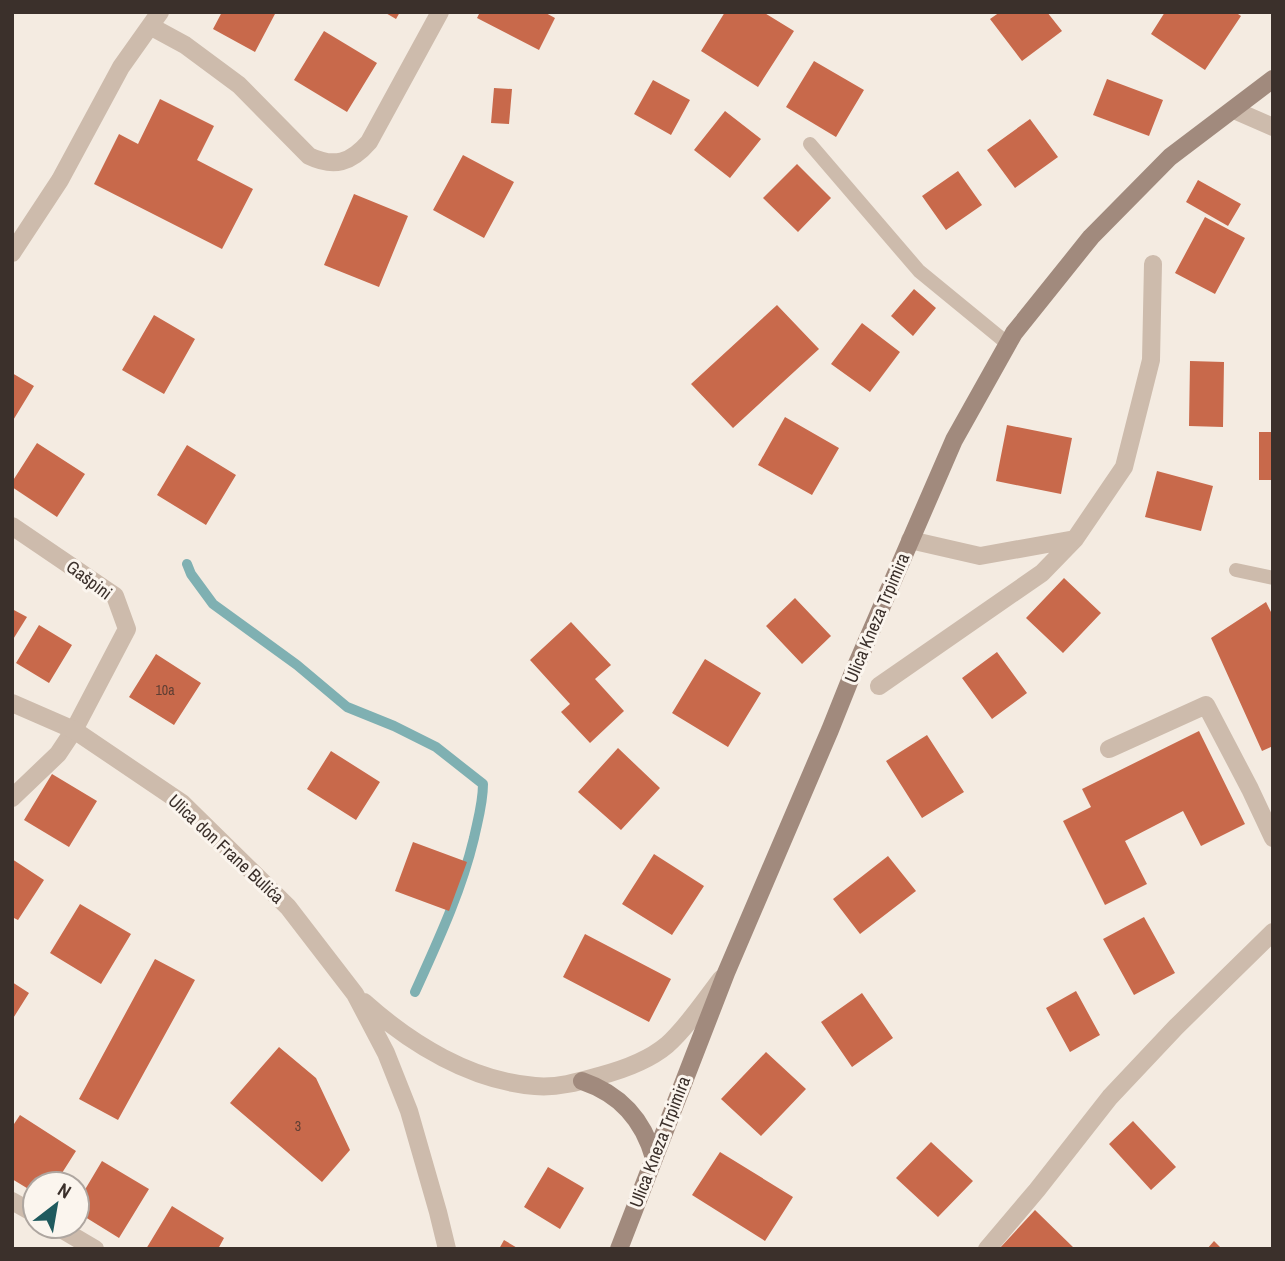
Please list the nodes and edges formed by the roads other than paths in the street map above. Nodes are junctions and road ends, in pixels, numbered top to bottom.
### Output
1 (440, 12) edge
2 (155, 19) edge
3 (1273, 79) edge
4 (1234, 110) junction
5 (1273, 127) edge
6 (810, 144) dead end
7 (12, 253) edge
8 (1153, 264) dead end
9 (1008, 344) junction
10 (12, 526) edge
11 (1075, 539) junction
12 (910, 540) junction
13 (1236, 569) dead end
14 (1273, 578) edge
15 (879, 685) dead end
16 (12, 703) edge
17 (74, 730) junction
18 (1109, 750) dead end
19 (12, 798) edge
20 (1273, 838) edge
21 (1273, 932) edge
22 (726, 973) junction
23 (355, 993) junction
24 (582, 1081) junction
25 (653, 1158) junction
26 (80, 1240) edge
27 (95, 1249) edge
28 (447, 1249) edge
29 (619, 1249) edge
30 (986, 1249) edge

1 - 2 street
2 - 7 street
3 - 4 main road, Ulica Kneza Trpimira
4 - 5 street
4 - 9 main road, Ulica Kneza Trpimira
6 - 9 lane
8 - 11 street
9 - 12 main road, Ulica Kneza Trpimira
10 - 17 street, Gašpini
11 - 12 street
11 - 15 street
12 - 22 main road, Ulica Kneza Trpimira
13 - 14 lane
16 - 17 street, Ulica don Frane Bulića
17 - 19 street
17 - 23 street, Ulica don Frane Bulića
18 - 20 street
21 - 30 street
22 - 24 street, Ulica don Frane Bulića
22 - 25 main road, Ulica Kneza Trpimira
23 - 24 street, Ulica don Frane Bulića
23 - 28 street, Ulica don Frane Bulića
24 - 25 main road
25 - 29 main road, Ulica Kneza Trpimira
26 - 27 street

